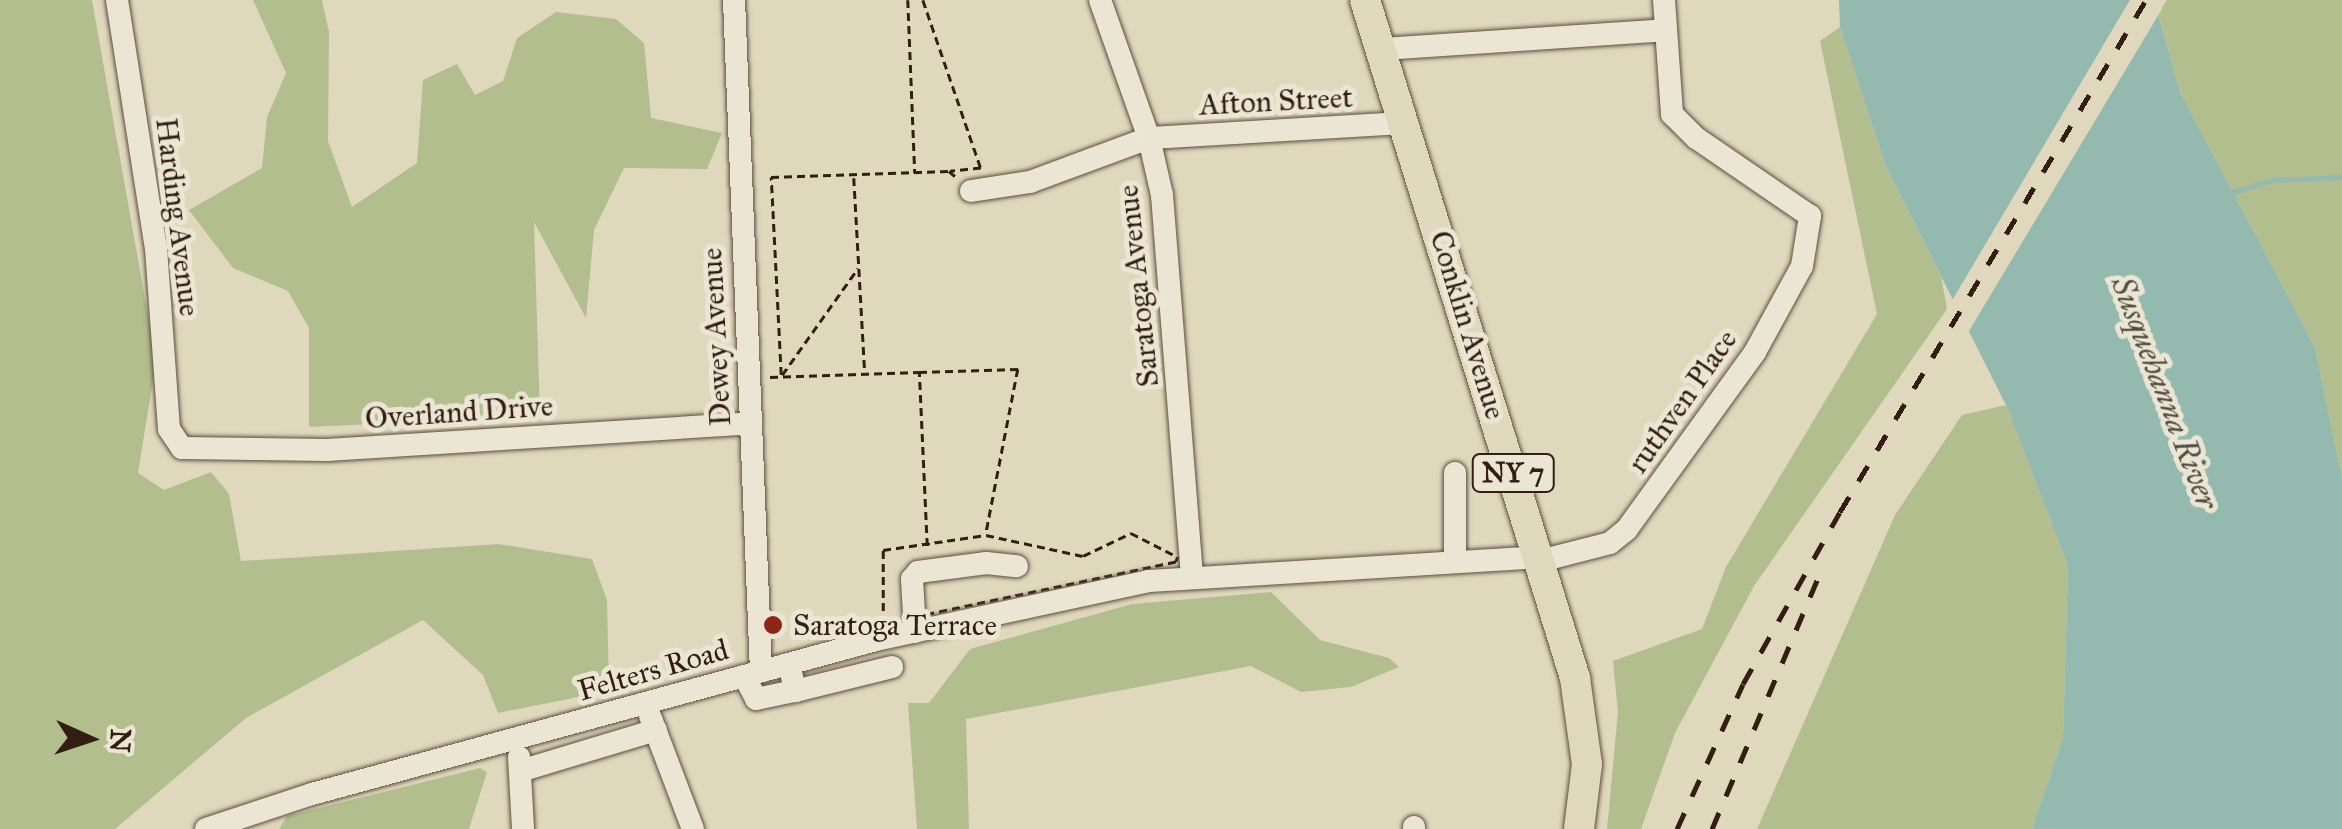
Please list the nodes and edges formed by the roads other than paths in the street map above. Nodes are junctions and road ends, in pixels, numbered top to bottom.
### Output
1 (118, 0) edge
2 (734, 0) edge
3 (1100, 0) edge
4 (1364, 0) edge
5 (1664, 0) edge
6 (1666, 30) junction
7 (1382, 49) junction
8 (1405, 123) junction
9 (1149, 138) junction
10 (971, 191) road end
11 (751, 424) junction
12 (173, 442) joint
13 (1455, 473) dead end
14 (1540, 559) junction
15 (1454, 562) junction
16 (1017, 566) dead end
17 (1192, 575) junction
18 (914, 632) junction
19 (789, 664) junction
20 (892, 667) dead end
21 (752, 674) junction
22 (795, 691) junction
23 (646, 704) junction
24 (656, 730) junction
25 (518, 739) junction
26 (520, 771) junction
27 (219, 827) edge
28 (523, 829) edge
29 (693, 829) edge
30 (1579, 829) edge

1 - 12 street, Harding Avenue
2 - 11 street, Dewey Avenue
3 - 9 street, Saratoga Avenue
4 - 7 main road, Conklin Avenue / NY 7
5 - 6 street
6 - 7 street
6 - 14 street, ruthven Place
7 - 8 main road, Conklin Avenue / NY 7
8 - 9 street, Afton Street
8 - 14 main road, Conklin Avenue / NY 7
9 - 10 street, Afton Street
9 - 17 street, Saratoga Avenue
11 - 12 street, Overland Drive
11 - 21 street, Dewey Avenue
13 - 15 street
14 - 15 street, Felters Road
14 - 30 main road, Conklin Avenue / NY 7
15 - 17 street, Felters Road
16 - 18 street
17 - 18 street, Felters Road
18 - 19 street, Felters Road
19 - 21 street, Felters Road
19 - 22 street
20 - 22 street
21 - 22 street
21 - 23 street, Felters Road
23 - 24 street
23 - 25 street, Felters Road
24 - 26 street
24 - 29 street
25 - 26 street
25 - 27 street, Felters Road
26 - 28 street

